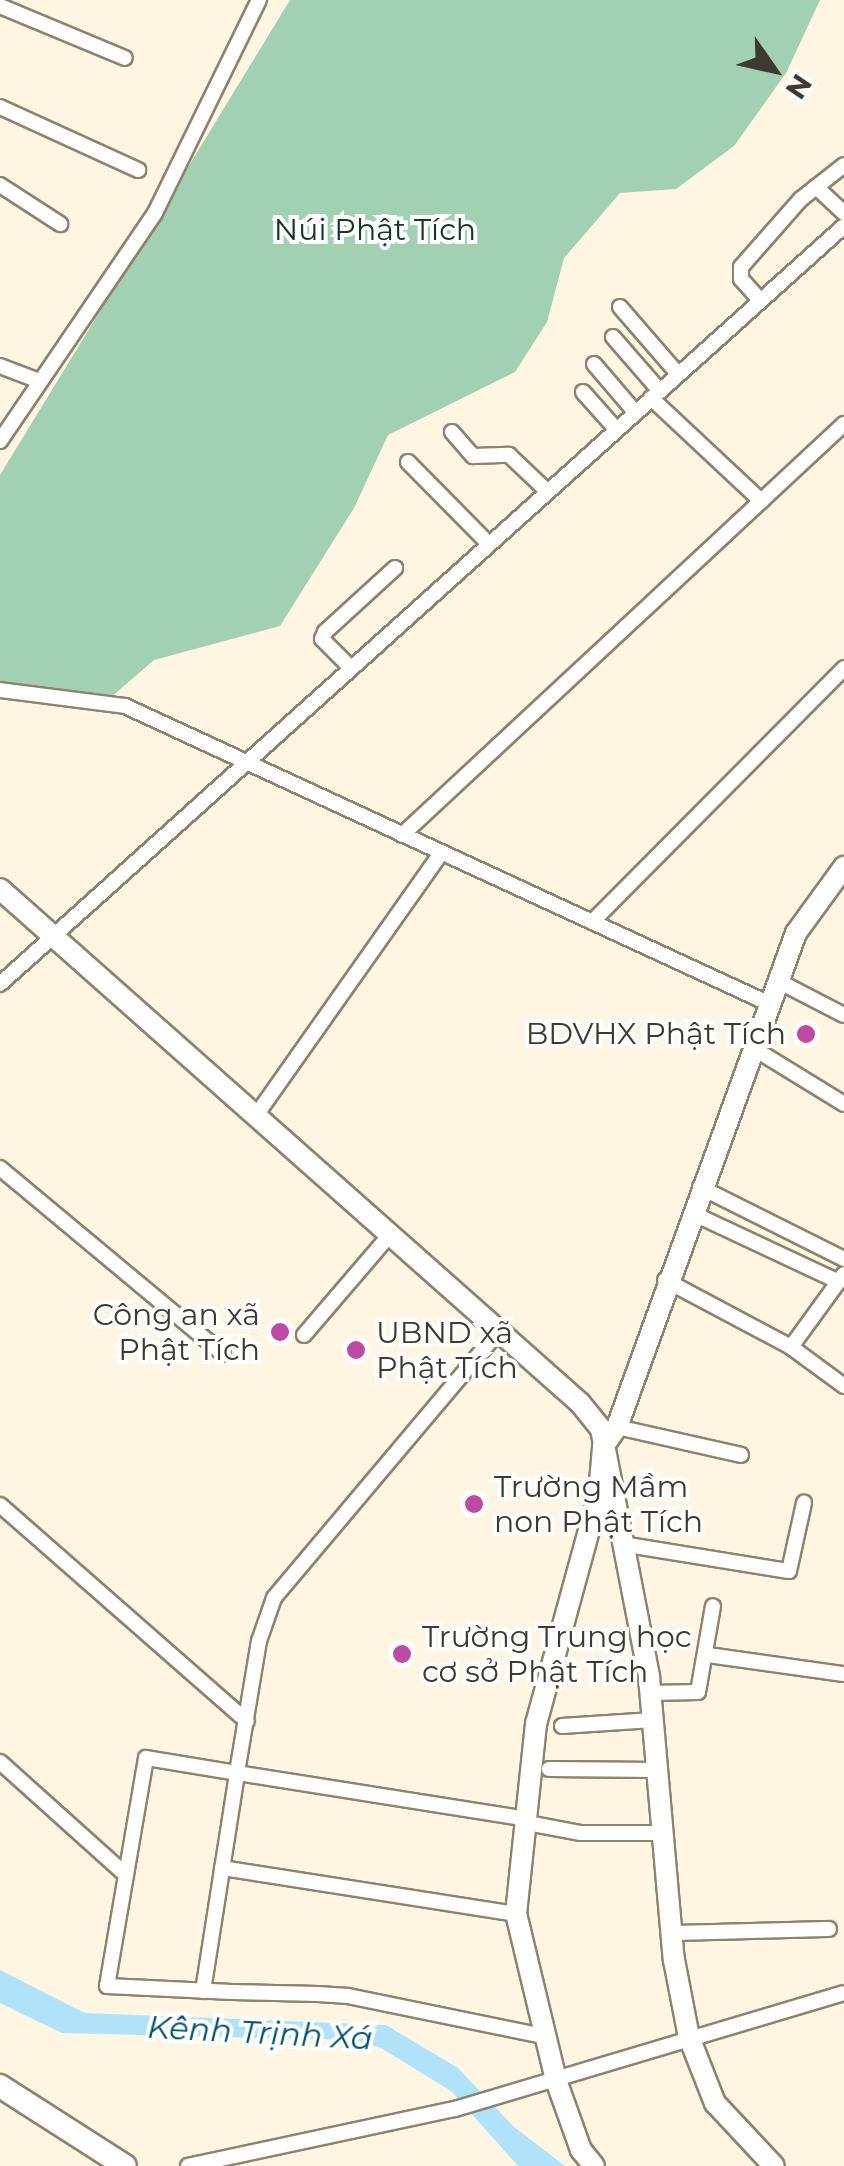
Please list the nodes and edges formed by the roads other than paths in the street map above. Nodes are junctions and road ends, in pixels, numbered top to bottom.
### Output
1 (259, 0) edge
2 (0, 6) edge
3 (125, 58) dead end
4 (0, 107) edge
5 (844, 165) edge
6 (138, 170) dead end
7 (0, 184) edge
8 (816, 187) junction
9 (844, 214) edge
10 (60, 224) dead end
11 (844, 226) edge
12 (760, 300) junction
13 (620, 307) dead end
14 (613, 337) dead end
15 (594, 364) dead end
16 (0, 366) edge
17 (678, 374) junction
18 (37, 380) junction
19 (582, 392) dead end
20 (655, 394) junction
21 (635, 412) junction
22 (844, 424) edge
23 (616, 429) junction
24 (452, 432) dead end
25 (0, 441) edge
26 (408, 462) dead end
27 (546, 490) junction
28 (761, 501) junction
29 (488, 543) junction
30 (395, 568) dead end
31 (349, 666) junction
32 (844, 668) edge
33 (0, 690) edge
34 (241, 762) junction
35 (402, 836) junction
36 (441, 854) junction
37 (843, 871) edge
38 (0, 889) edge
39 (592, 922) junction
40 (54, 935) junction
41 (778, 982) junction
42 (0, 984) edge
43 (770, 1004) junction
44 (844, 1014) edge
45 (753, 1048) junction
46 (844, 1104) edge
47 (256, 1114) junction
48 (0, 1168) edge
49 (700, 1187) junction
50 (692, 1213) junction
51 (387, 1238) junction
52 (844, 1260) edge
53 (841, 1278) edge
54 (665, 1280) junction
55 (497, 1333) junction
56 (304, 1336) dead end
57 (791, 1348) junction
58 (223, 1354) dead end
59 (844, 1386) edge
60 (611, 1434) junction
61 (741, 1456) dead end
62 (804, 1503) dead end
63 (0, 1505) edge
64 (628, 1545) junction
65 (713, 1606) dead end
66 (708, 1656) junction
67 (844, 1674) edge
68 (651, 1693) junction
69 (653, 1720) junction
70 (246, 1721) junction
71 (562, 1726) dead end
72 (0, 1762) edge
73 (549, 1770) dead end
74 (657, 1770) junction
75 (237, 1773) junction
76 (522, 1820) junction
77 (662, 1832) junction
78 (222, 1868) junction
79 (126, 1875) junction
80 (516, 1914) junction
81 (830, 1929) dead end
82 (673, 1933) junction
83 (203, 1991) junction
84 (843, 1993) edge
85 (543, 2036) junction
86 (688, 2038) junction
87 (556, 2080) junction
88 (0, 2086) edge
89 (124, 2166) edge
90 (188, 2166) edge
91 (594, 2166) edge
92 (774, 2166) edge

1 - 18 street
2 - 3 street
4 - 6 street
5 - 8 street
7 - 10 street
8 - 9 street
8 - 12 street
11 - 12 street
12 - 17 street
13 - 17 street
14 - 20 street
15 - 21 street
16 - 18 street
17 - 20 street
18 - 25 street
19 - 23 street
20 - 21 street
20 - 28 street
21 - 23 street
22 - 28 street
23 - 27 street
24 - 27 street
26 - 29 street
27 - 29 street
28 - 35 street
29 - 31 street
30 - 31 street
31 - 34 street
32 - 39 street
33 - 34 street
34 - 35 street
34 - 40 street
35 - 36 street
36 - 39 street
36 - 47 street
37 - 41 main road
38 - 40 main road
39 - 43 street
40 - 42 street
40 - 47 main road
41 - 43 main road
41 - 44 street
43 - 45 main road
45 - 46 street
45 - 49 main road
47 - 51 main road
48 - 58 street
49 - 50 main road
49 - 52 street
50 - 53 street
50 - 54 main road
51 - 55 main road
51 - 56 street
53 - 57 street
54 - 57 street
54 - 60 main road
55 - 60 main road
55 - 70 street
57 - 59 street
60 - 61 street
60 - 64 main road
60 - 76 main road
62 - 64 street
63 - 70 street
64 - 68 main road
65 - 66 street
66 - 67 street
66 - 68 street
68 - 69 main road
69 - 71 street
69 - 74 main road
70 - 75 street
72 - 79 street
73 - 74 street
74 - 77 main road
75 - 76 street
75 - 78 street
75 - 79 street
76 - 77 street
76 - 80 main road
77 - 82 main road
78 - 80 street
78 - 83 street
79 - 83 street
80 - 85 main road
81 - 82 street
82 - 86 main road
83 - 85 street
84 - 86 street
85 - 87 main road
86 - 87 street
86 - 92 main road
87 - 90 street
87 - 91 main road
88 - 89 main road

